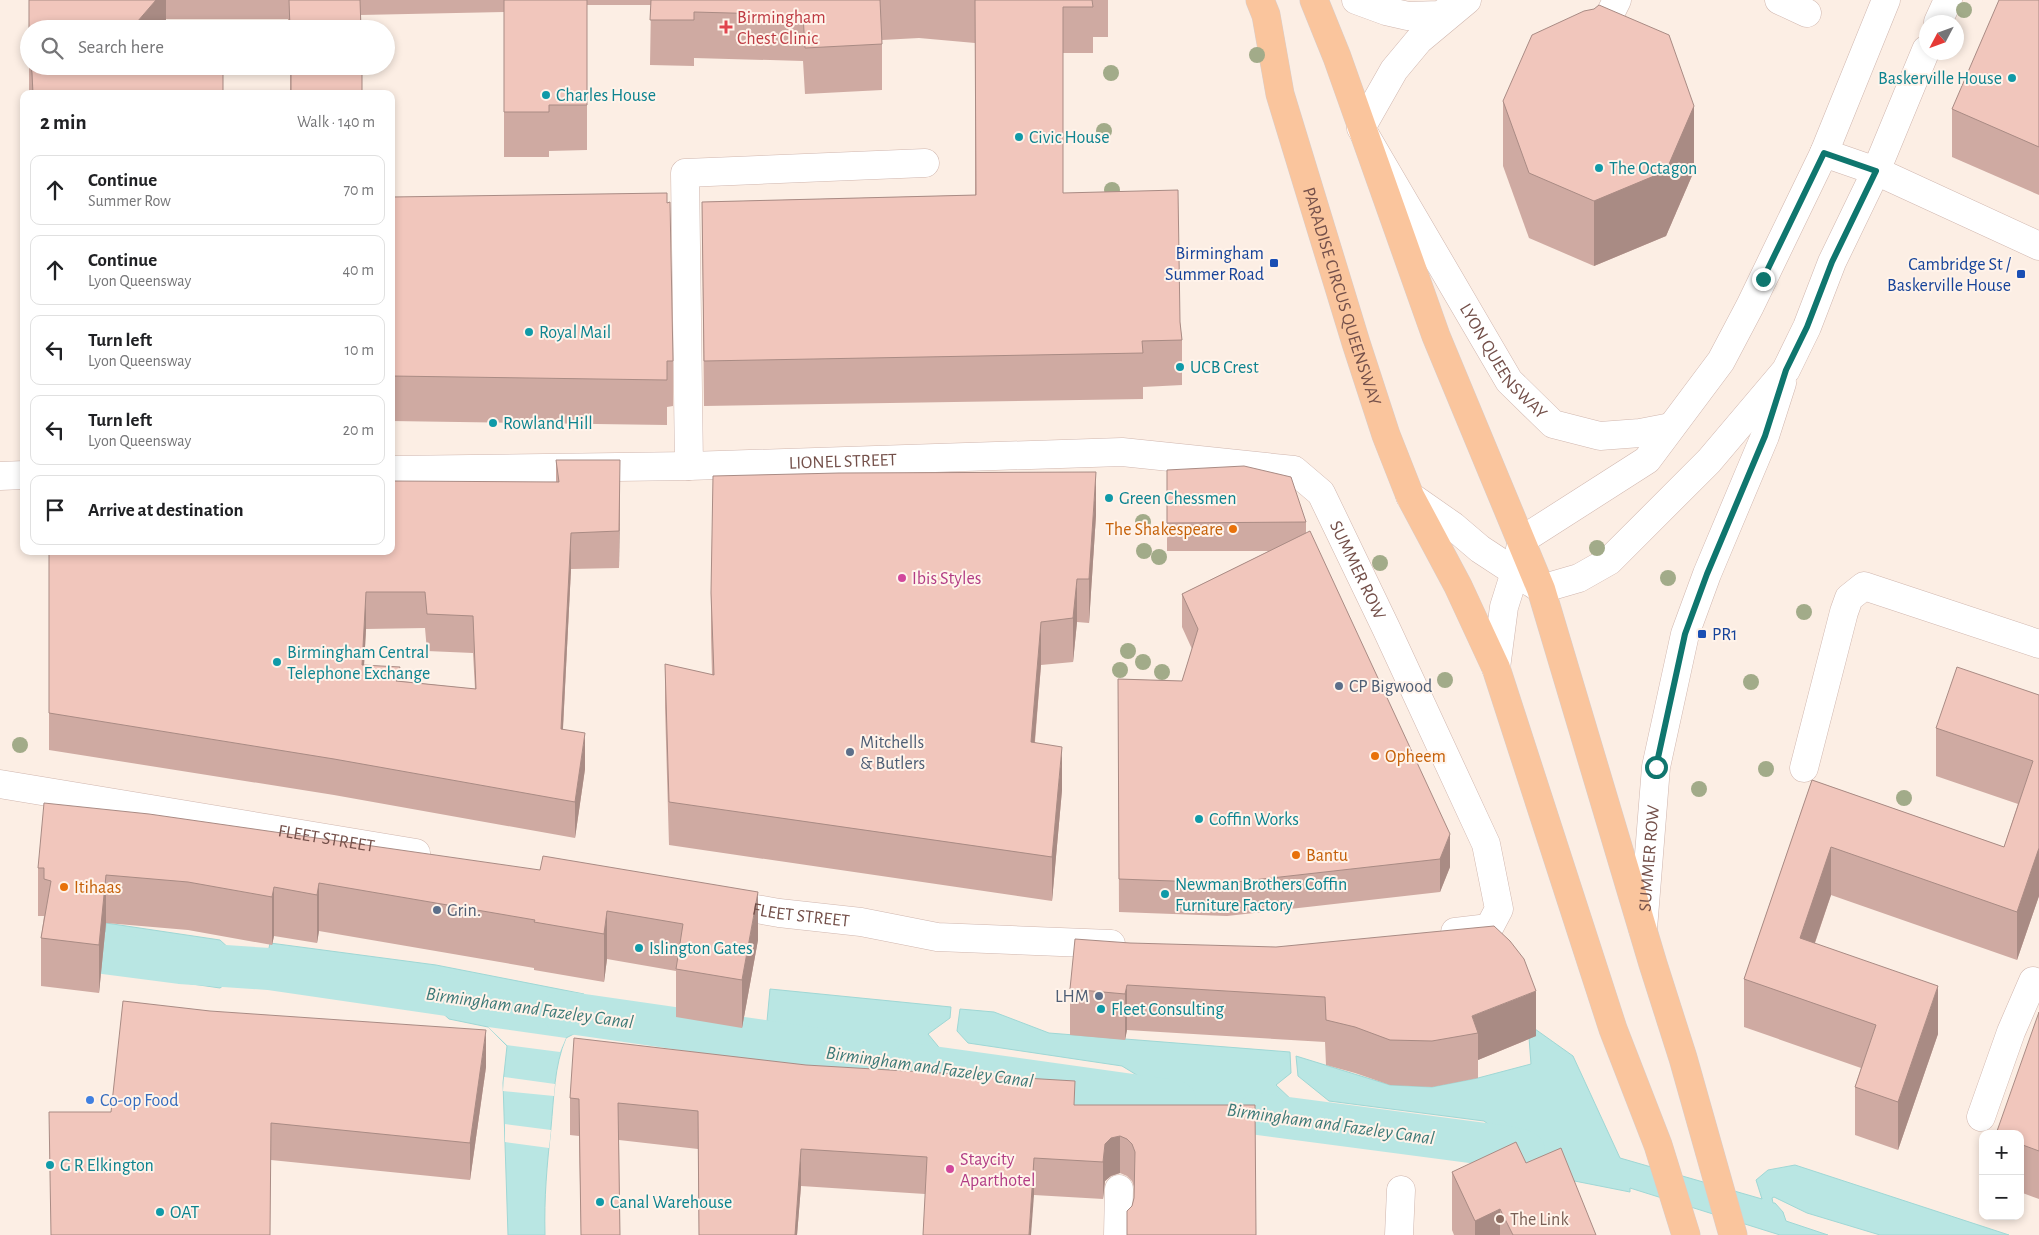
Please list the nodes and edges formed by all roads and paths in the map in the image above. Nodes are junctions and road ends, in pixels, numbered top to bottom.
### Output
1 (1260, 0) edge
2 (1314, 0) edge
3 (1356, 0) edge
4 (1466, 0) edge
5 (1617, 0) edge
6 (1779, 0) edge
7 (1886, 0) edge
8 (1948, 0) edge
9 (1806, 13) dead end
10 (1941, 15) edge
11 (1922, 60) edge
12 (1586, 61) edge
13 (1361, 128) junction
14 (1824, 153) junction
15 (925, 162) dead end
16 (1876, 171) junction
17 (2039, 246) edge
18 (1786, 370) junction
19 (1670, 426) junction
20 (689, 466) junction
21 (395, 470) edge
22 (1294, 470) joint
23 (20, 475) edge
24 (0, 476) edge
25 (1410, 496) junction
26 (1522, 540) junction
27 (1515, 572) junction
28 (1541, 589) junction
29 (2039, 644) edge
30 (1496, 668) junction
31 (1804, 768) dead end
32 (0, 784) edge
33 (436, 856) edge
34 (701, 900) edge
35 (1643, 929) junction
36 (1430, 935) edge
37 (1134, 945) edge
38 (2033, 981) dead end
39 (2011, 1032) junction
40 (2039, 1036) edge
41 (1981, 1117) dead end
42 (1119, 1189) dead end
43 (1400, 1190) dead end
44 (1118, 1235) edge
45 (1399, 1235) edge
46 (1686, 1235) edge
47 (1733, 1235) edge

1 - 25 main road, PARADISE CIRCUS QUEENSWAY
2 - 13 main road
3 - 4 street
4 - 13 street
5 - 12 street
6 - 9 street
7 - 14 street
8 - 10 street
11 - 16 street
13 - 19 street, LYON QUEENSWAY
13 - 26 main road
14 - 16 street
14 - 19 street
15 - 20 street
16 - 17 street
16 - 18 street
18 - 28 street
18 - 35 street, SUMMER ROW
19 - 26 street
20 - 21 street, LIONEL STREET
20 - 22 street, LIONEL STREET
22 - 36 street, SUMMER ROW
23 - 24 street
25 - 27 street
25 - 30 main road
26 - 27 street
26 - 28 main road
27 - 28 street
27 - 30 street
28 - 35 main road
29 - 31 street
30 - 46 main road
32 - 33 street, FLEET STREET
34 - 37 street, FLEET STREET
35 - 47 main road, SUMMER ROW
38 - 39 street
39 - 40 street
39 - 41 street
42 - 44 street
43 - 45 street

